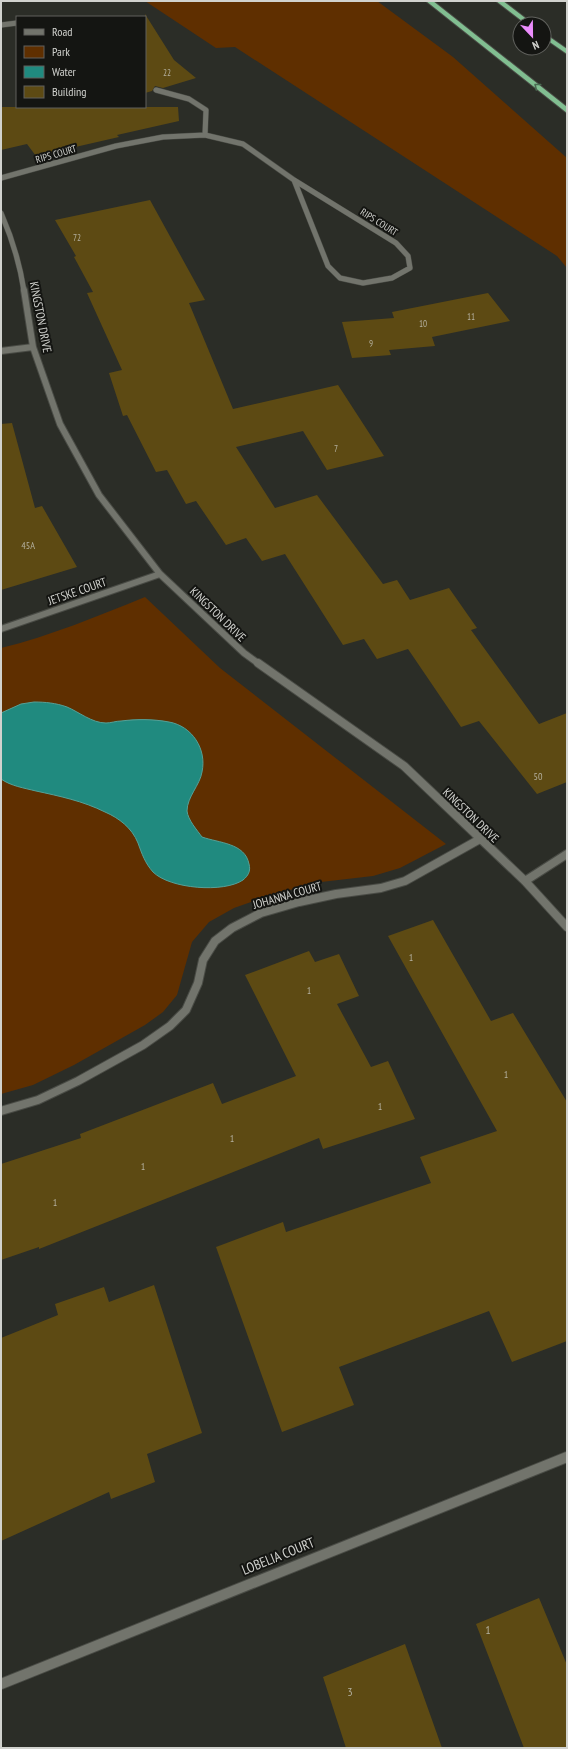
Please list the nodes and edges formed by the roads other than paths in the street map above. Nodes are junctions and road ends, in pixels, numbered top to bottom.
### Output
1 (429, 1) edge
2 (499, 1) edge
3 (519, 16) edge
4 (16, 24) edge
5 (1, 25) edge
6 (552, 41) edge
7 (567, 52) edge
8 (156, 90) dead end
9 (567, 111) edge
10 (205, 134) junction
11 (1, 178) edge
12 (294, 180) junction
13 (1, 213) edge
14 (33, 347) junction
15 (1, 351) edge
16 (160, 574) junction
17 (1, 629) edge
18 (480, 839) junction
19 (567, 854) edge
20 (525, 881) junction
21 (567, 927) edge
22 (1, 1111) edge
23 (567, 1456) edge
24 (1, 1684) edge

9 -> 1 highway
2 - 3 highway
4 - 5 street
6 - 7 highway
8 - 10 street
10 - 11 street, RIPS COURT
10 - 12 street, RIPS COURT
12 - 12 street, RIPS COURT
13 - 14 street, KINGSTON DRIVE
14 - 15 street
14 - 16 street, KINGSTON DRIVE
16 - 17 street, JETSKE COURT
16 - 18 street, KINGSTON DRIVE
18 - 20 street, KINGSTON DRIVE
18 - 22 street, JOHANNA COURT
19 - 20 street
20 - 21 street, KINGSTON DRIVE
23 - 24 street, LOBELIA COURT

